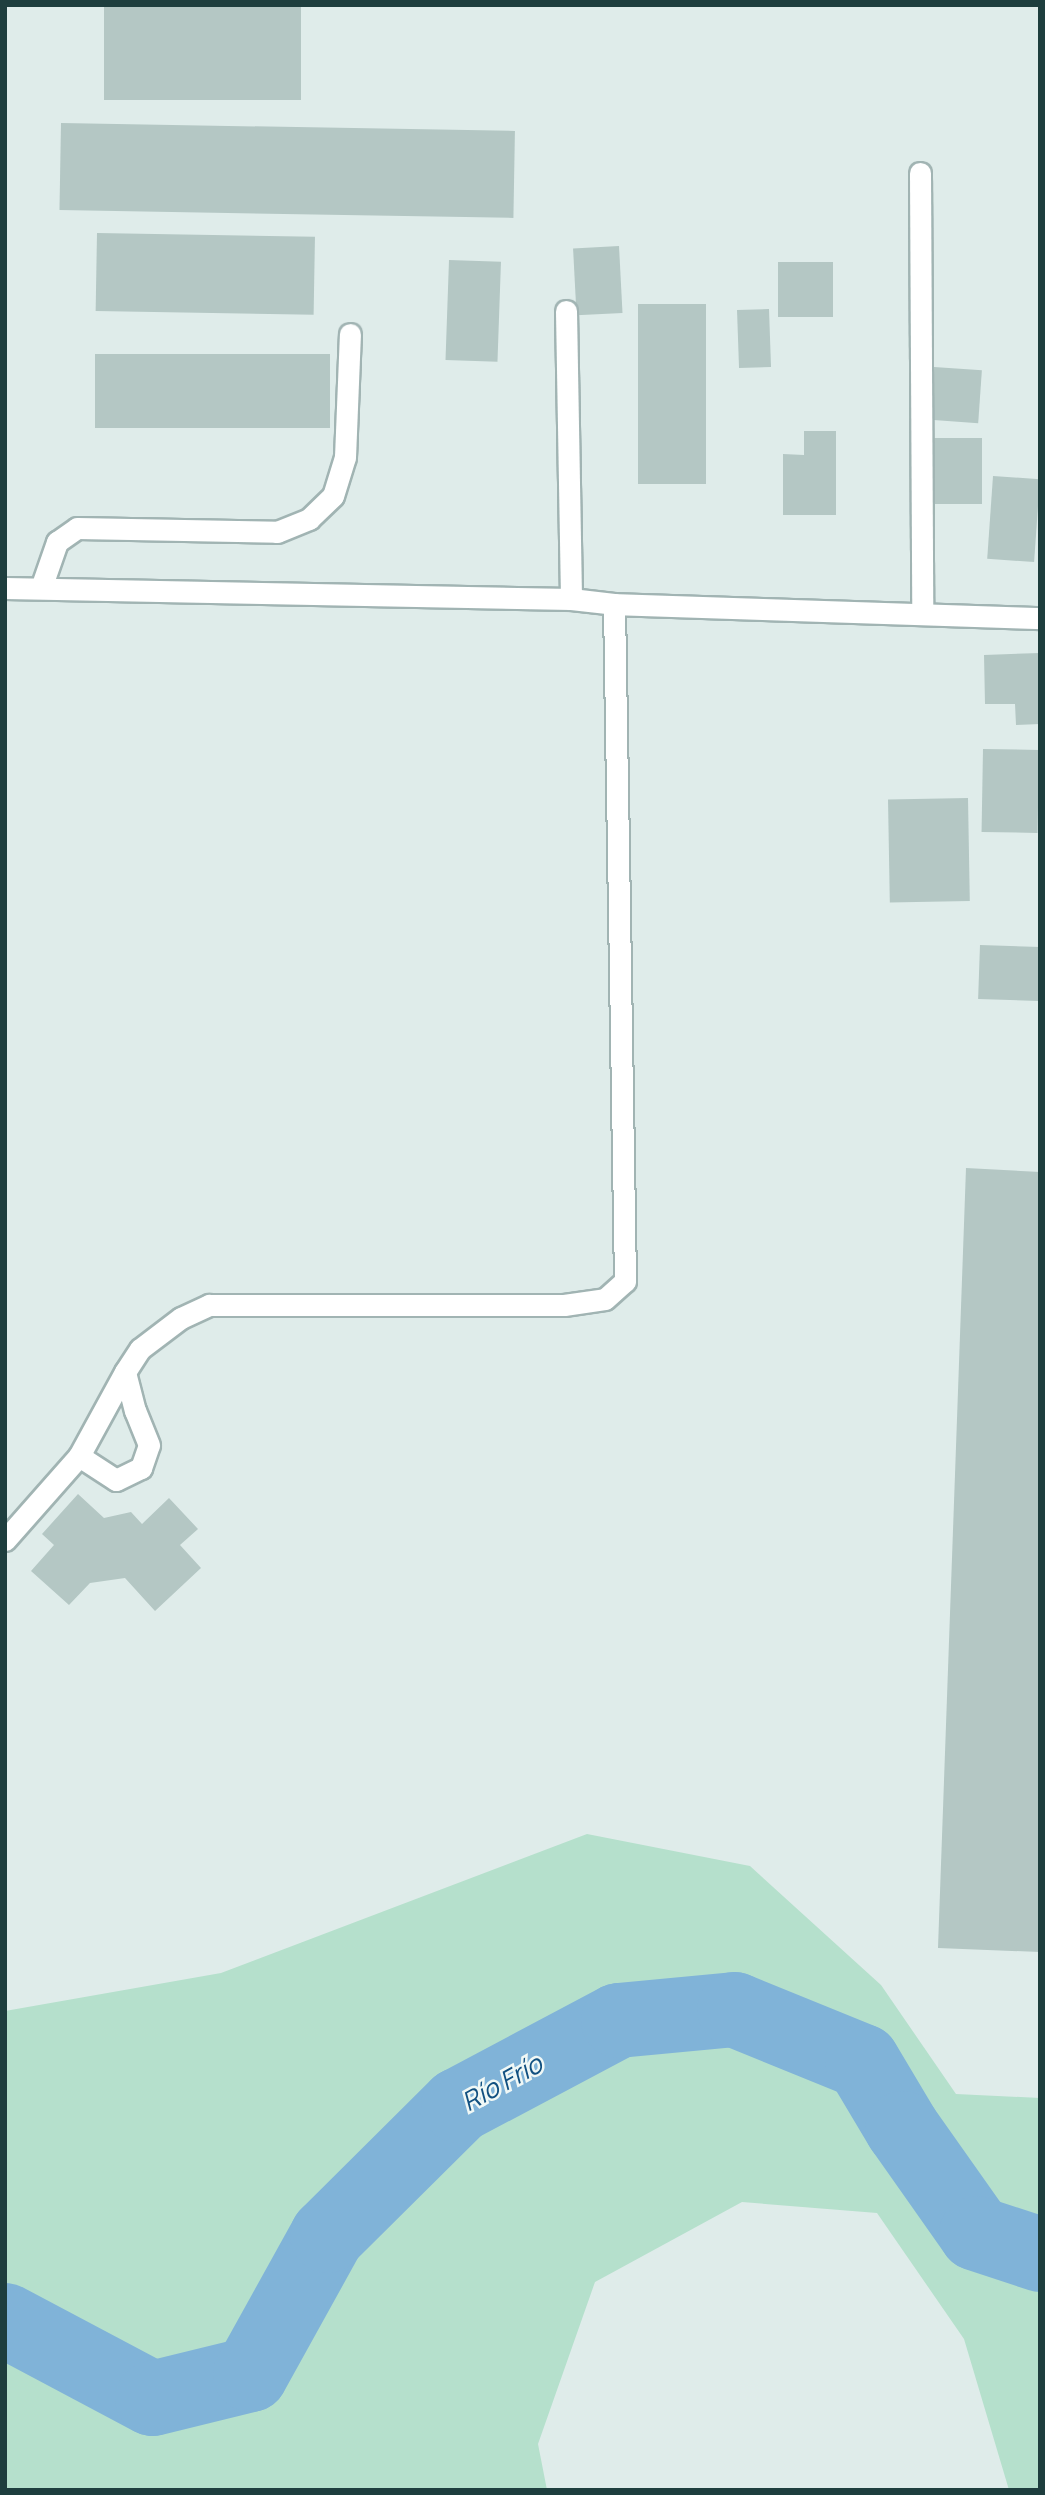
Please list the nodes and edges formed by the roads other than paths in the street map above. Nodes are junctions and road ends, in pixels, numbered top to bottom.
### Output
1 (920, 173) dead end
2 (566, 311) dead end
3 (350, 334) dead end
4 (5, 588) edge
5 (41, 588) junction
6 (571, 599) junction
7 (614, 604) junction
8 (922, 614) junction
9 (1040, 618) edge
10 (125, 1372) junction
11 (79, 1456) junction
12 (5, 1540) edge

1 - 8 street
2 - 6 street
3 - 5 street
4 - 5 street
5 - 6 street
6 - 7 street
7 - 8 street
7 - 10 street
8 - 9 street
10 - 11 street
10 - 11 street
11 - 12 street

